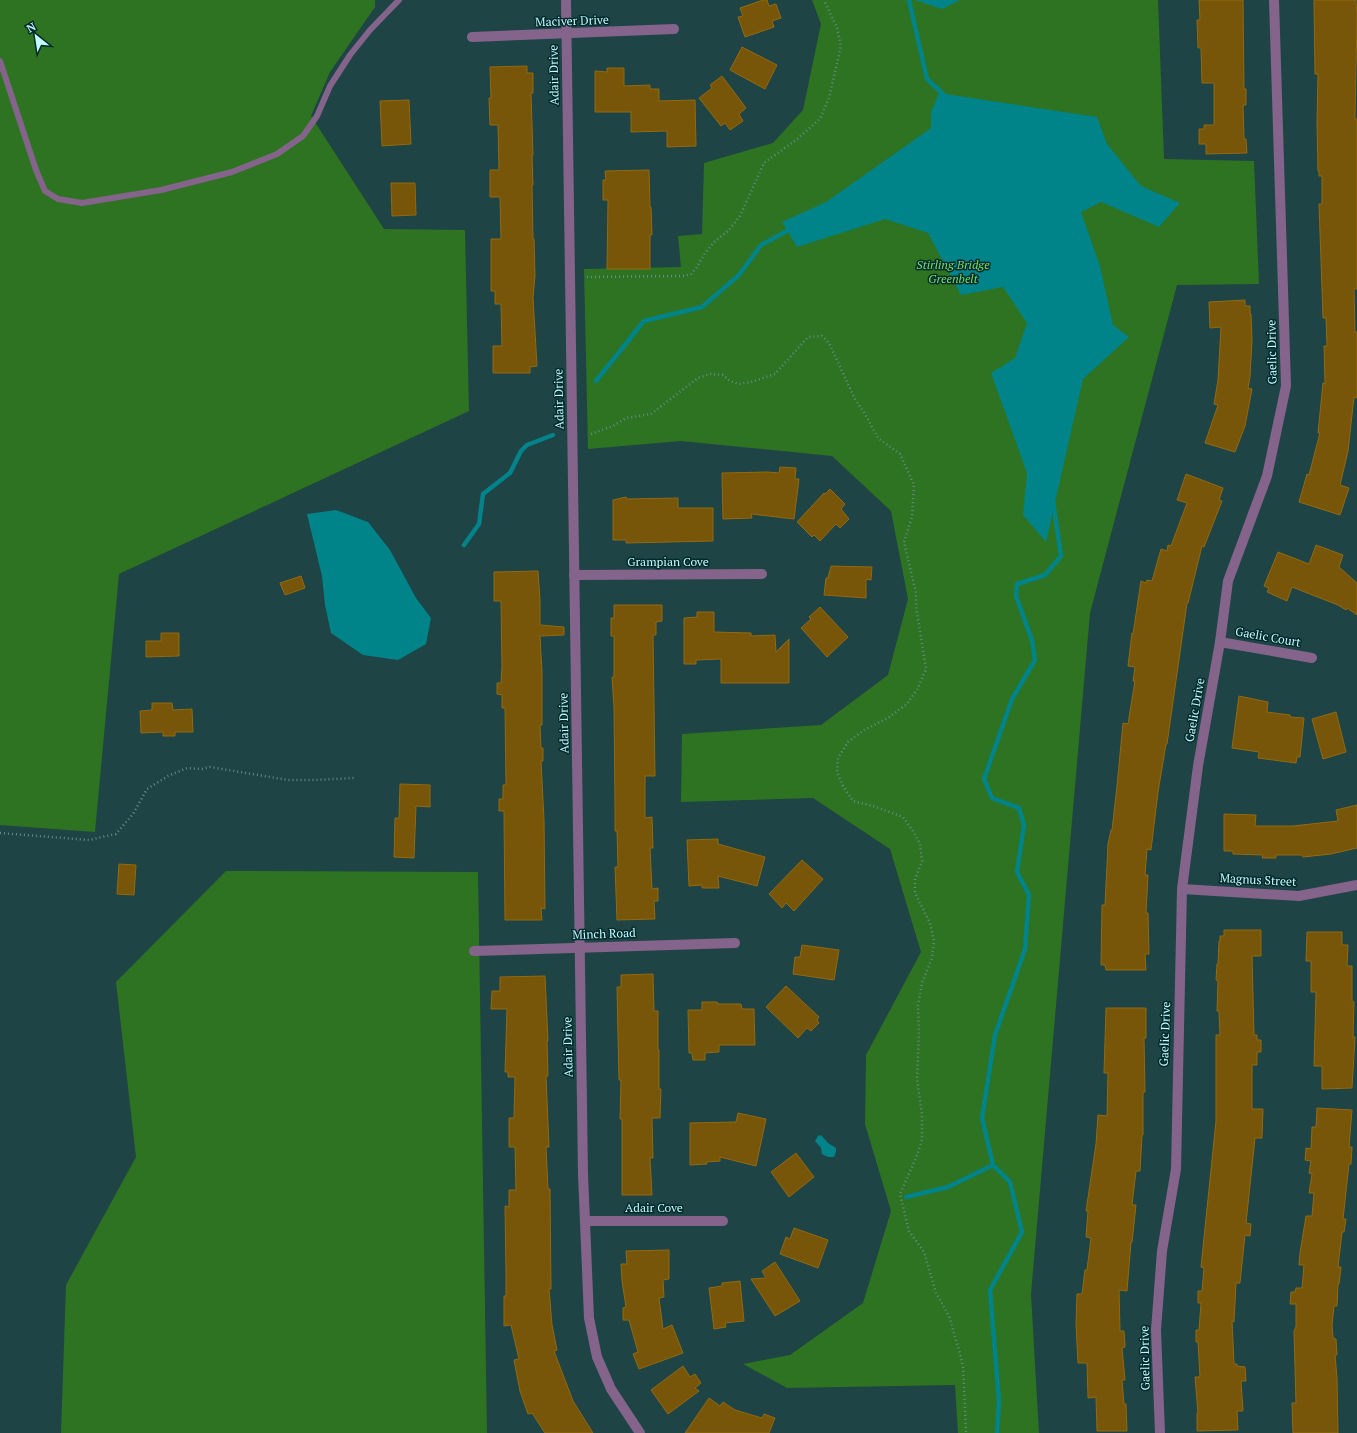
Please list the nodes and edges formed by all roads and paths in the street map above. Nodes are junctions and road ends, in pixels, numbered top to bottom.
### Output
1 (399, 0) edge
2 (566, 0) edge
3 (824, 0) edge
4 (1274, 0) edge
5 (674, 29) dead end
6 (566, 34) junction
7 (472, 38) dead end
8 (0, 61) edge
9 (587, 278) dead end
10 (591, 434) dead end
11 (762, 574) dead end
12 (574, 575) junction
13 (1220, 642) junction
14 (1312, 658) dead end
15 (354, 778) dead end
16 (0, 833) edge
17 (1357, 885) edge
18 (1182, 889) junction
19 (735, 943) dead end
20 (580, 947) junction
21 (474, 951) dead end
22 (585, 1221) junction
23 (723, 1221) dead end
24 (640, 1433) edge
25 (966, 1433) edge
26 (1160, 1433) edge

1 - 8 lane
2 - 6 street, Adair Drive
3 - 9 path
4 - 13 street, Gaelic Drive
5 - 6 street, Maciver Drive
6 - 7 street, Maciver Drive
6 - 12 street, Adair Drive
10 - 25 path
11 - 12 street, Grampian Cove
12 - 20 street, Adair Drive
13 - 14 street, Gaelic Court
13 - 18 street, Gaelic Drive
15 - 16 path
17 - 18 street, Magnus Street
18 - 26 street, Gaelic Drive
19 - 20 street, Minch Road
20 - 21 street, Minch Road
20 - 22 street, Adair Drive
22 - 23 street, Adair Cove
22 - 24 street, Adair Drive

